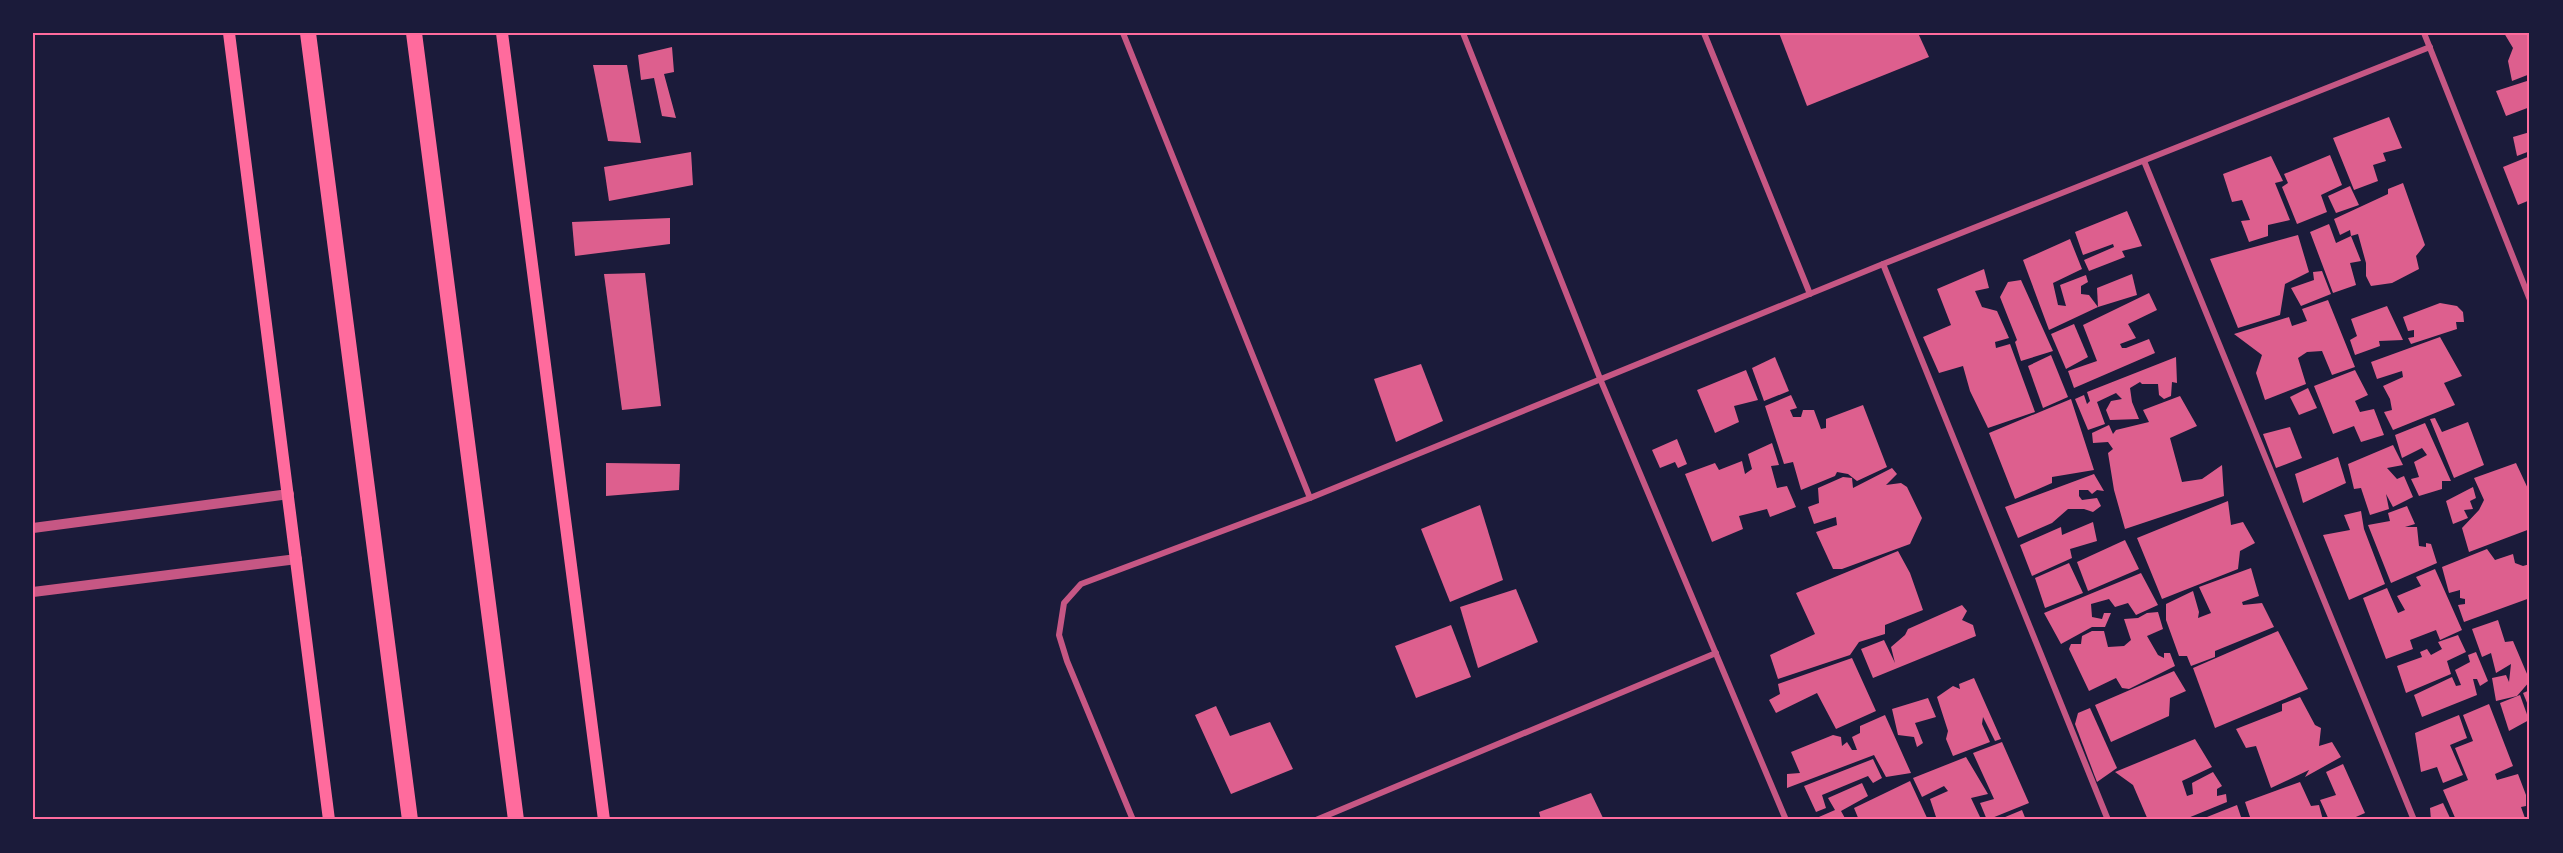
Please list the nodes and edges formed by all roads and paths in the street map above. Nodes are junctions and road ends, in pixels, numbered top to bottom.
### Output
1 (229, 33) edge
2 (308, 33) edge
3 (414, 33) edge
4 (502, 33) edge
5 (1123, 33) edge
6 (1463, 33) edge
7 (1704, 33) edge
8 (2424, 33) edge
9 (2430, 47) junction
10 (2144, 161) junction
11 (1883, 264) junction
12 (1810, 294) junction
13 (2530, 300) edge
14 (1601, 381) junction
15 (289, 494) junction
16 (1310, 498) junction
17 (33, 528) edge
18 (297, 559) junction
19 (33, 592) edge
20 (1716, 653) junction
21 (329, 820) edge
22 (410, 820) edge
23 (516, 820) edge
24 (604, 820) edge
25 (1133, 820) edge
26 (1316, 820) edge
27 (1786, 820) edge
28 (2108, 820) edge
29 (2414, 820) edge

1 - 15 main road
2 - 22 highway
3 - 23 highway
4 - 24 main road
5 - 16 street
6 - 14 street
7 - 12 street
8 - 9 street
9 - 10 street
9 - 13 street
10 - 11 street
10 - 29 street
11 - 12 street
11 - 28 street
12 - 14 street
14 - 16 street
14 - 20 street
15 - 17 street
15 - 18 main road
16 - 25 street
18 - 19 street
18 - 21 main road
20 - 26 street
20 - 27 street

